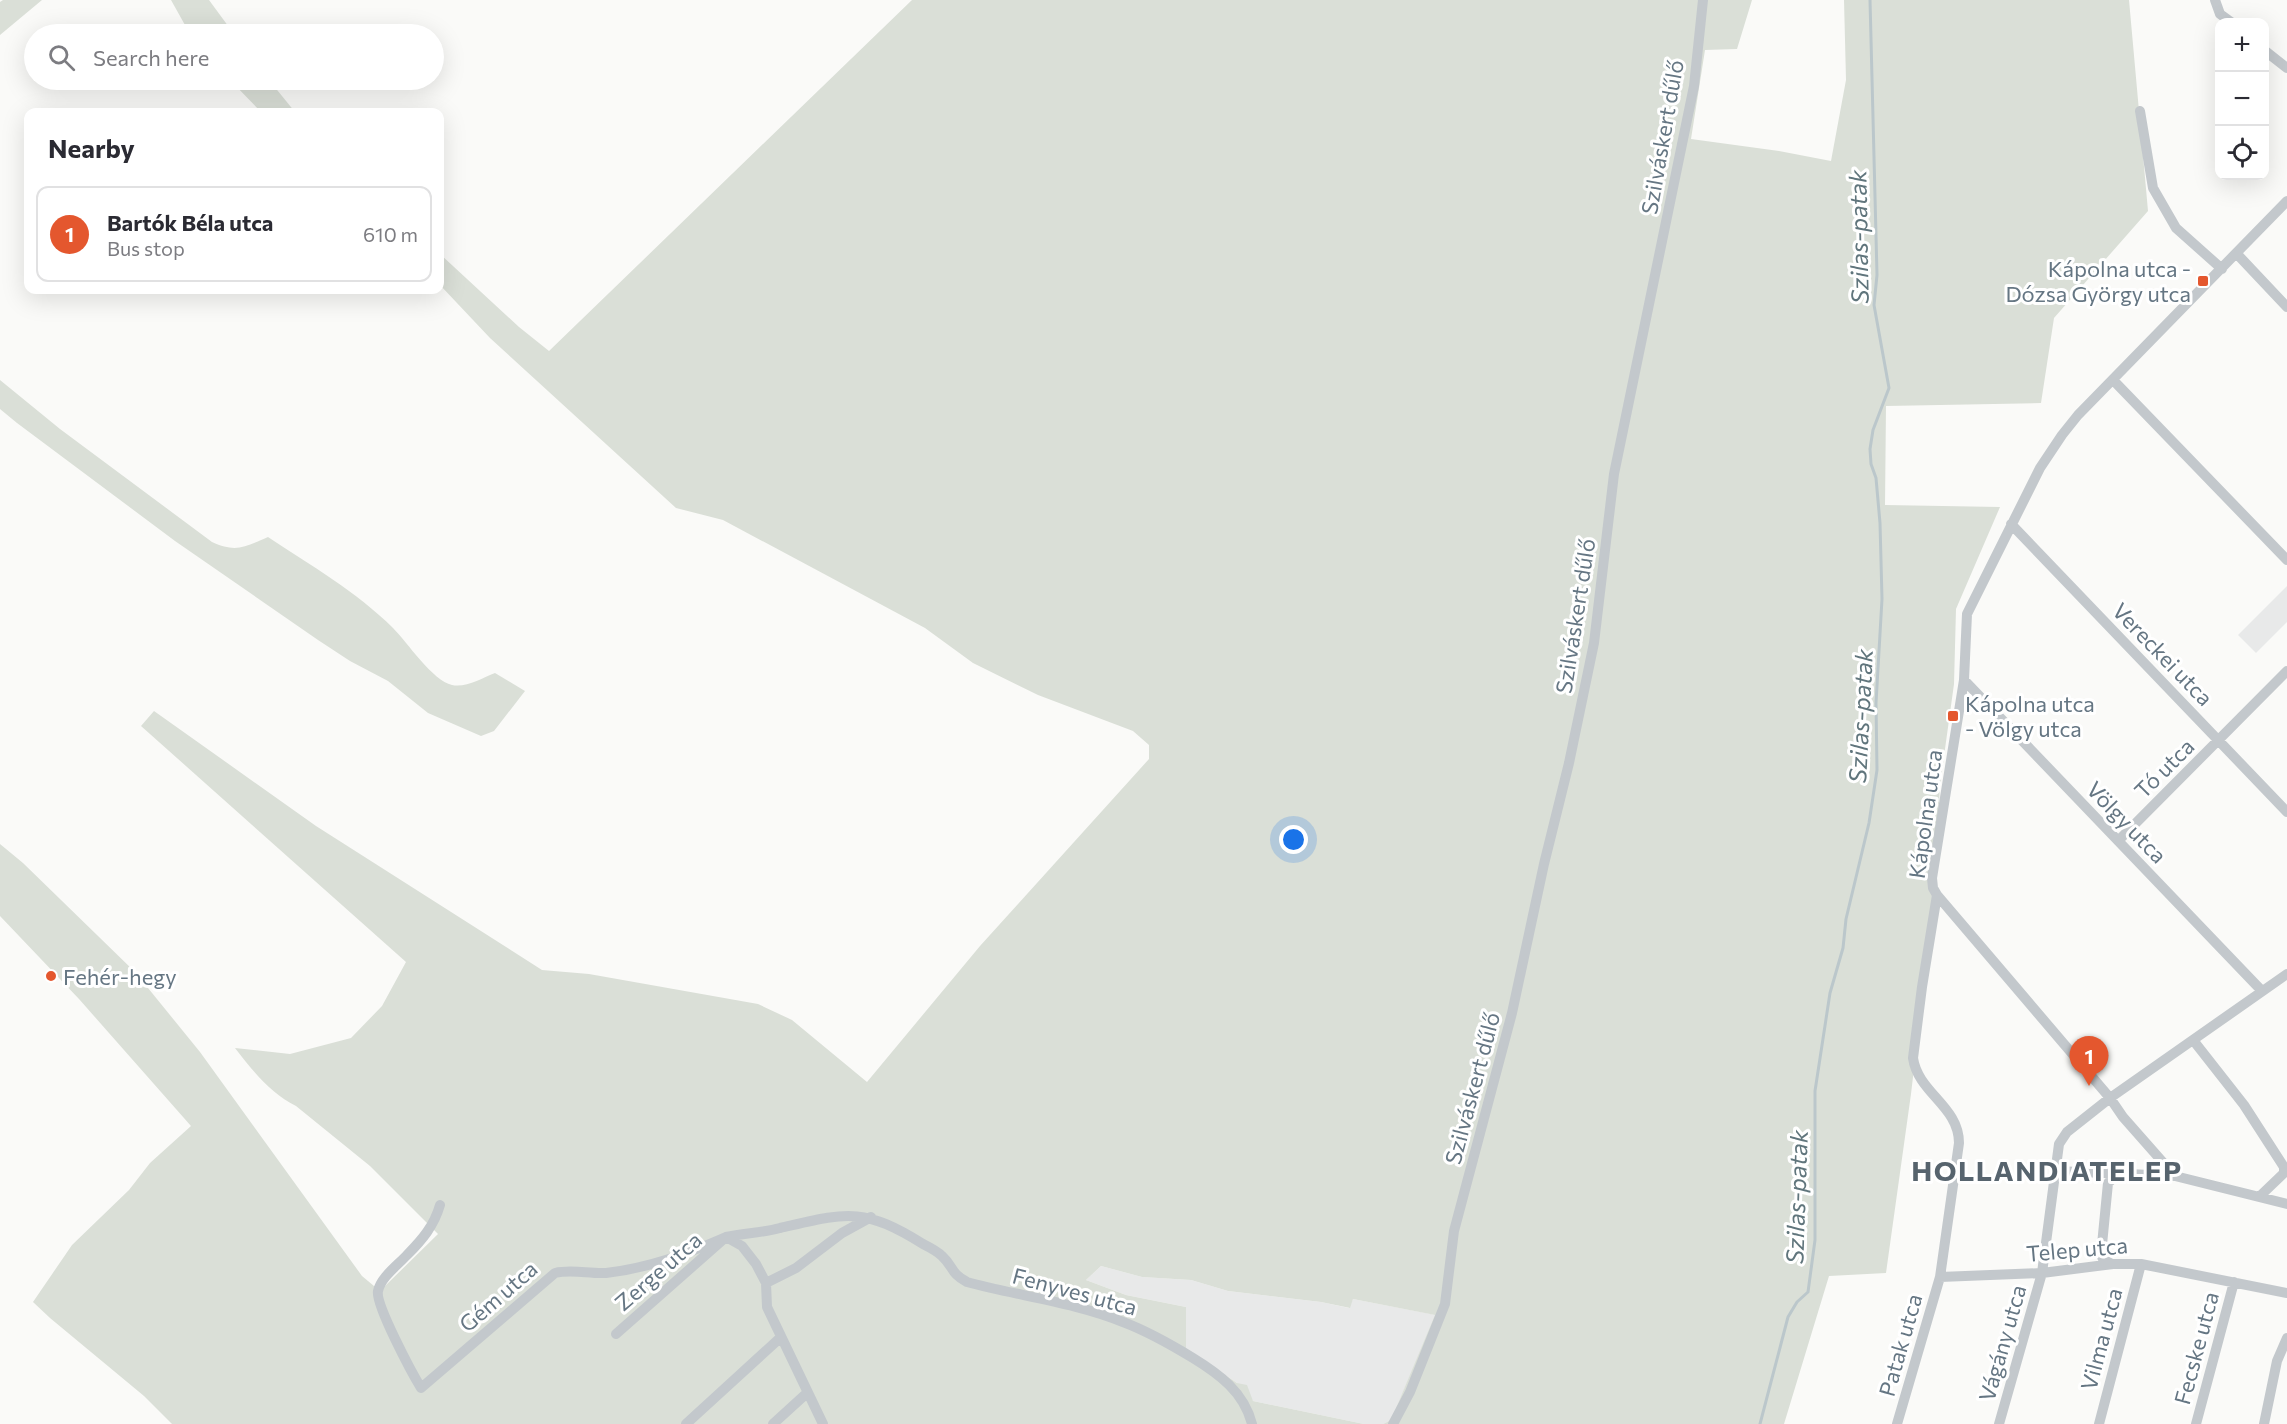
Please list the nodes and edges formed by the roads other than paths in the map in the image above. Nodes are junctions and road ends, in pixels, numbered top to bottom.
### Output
1 (1703, 0) edge
2 (2215, 0) edge
3 (2226, 18) edge
4 (2269, 53) edge
5 (2287, 68) edge
6 (2140, 111) dead end
7 (2287, 201) edge
8 (2237, 254) junction
9 (2222, 269) junction
10 (2287, 307) edge
11 (2113, 380) junction
12 (2011, 524) junction
13 (2287, 560) edge
14 (2287, 671) edge
15 (1964, 680) junction
16 (2219, 741) junction
17 (2287, 812) edge
18 (2119, 840) junction
19 (1937, 895) junction
20 (2285, 981) edge
21 (2262, 991) junction
22 (2193, 1040) junction
23 (2110, 1098) junction
24 (2056, 1172) junction
25 (2118, 1174) junction
26 (2175, 1176) junction
27 (2260, 1196) junction
28 (2287, 1204) edge
29 (440, 1205) dead end
30 (871, 1218) junction
31 (726, 1237) junction
32 (2113, 1264) junction
33 (2141, 1264) junction
34 (2042, 1273) junction
35 (1940, 1277) junction
36 (2234, 1282) junction
37 (766, 1283) junction
38 (2287, 1293) edge
39 (616, 1334) dead end
40 (780, 1338) junction
41 (2287, 1338) edge
42 (807, 1394) junction
43 (686, 1424) edge
44 (773, 1424) edge
45 (823, 1424) edge
46 (1252, 1424) edge
47 (1393, 1424) edge
48 (1898, 1424) edge
49 (1999, 1424) edge
50 (2099, 1424) edge
51 (2196, 1424) edge
52 (2264, 1424) edge

1 - 47 street, Szilváskert dűlő
2 - 3 street
4 - 5 street
6 - 9 street
7 - 8 street, Kápolna utca
8 - 9 street, Kápolna utca
8 - 10 street
9 - 11 street, Kápolna utca
11 - 12 street, Kápolna utca
11 - 13 street
12 - 15 street, Kápolna utca
12 - 16 street, Vereckei utca
14 - 16 street, Tó utca
15 - 18 street, Völgy utca
15 - 19 street, Kápolna utca
16 - 17 street, Vereckei utca
16 - 18 street, Tó utca
18 - 21 street, Völgy utca
19 - 23 street
19 - 35 street, Kápolna utca
20 - 21 street, Vágány utca
21 - 22 street, Vágány utca
22 - 23 street, Vágány utca
22 - 27 street
23 - 24 street, Vágány utca
23 - 26 street
24 - 25 street
24 - 34 street, Vágány utca
25 - 26 street
25 - 32 street
26 - 27 street
27 - 28 street
29 - 31 street, Gém utca
30 - 31 street, Fenyves utca
30 - 37 street
30 - 46 street, Fenyves utca
31 - 37 street
31 - 39 street, Zerge utca
32 - 33 street, Telep utca
32 - 34 street, Telep utca
33 - 36 street, Telep utca
33 - 50 street, Vilma utca
34 - 35 street, Telep utca
34 - 49 street, Vágány utca
35 - 48 street, Patak utca
36 - 38 street, Telep utca
36 - 51 street, Fecske utca
37 - 40 street
40 - 42 street
40 - 43 street
41 - 52 street
42 - 44 street
42 - 45 street

